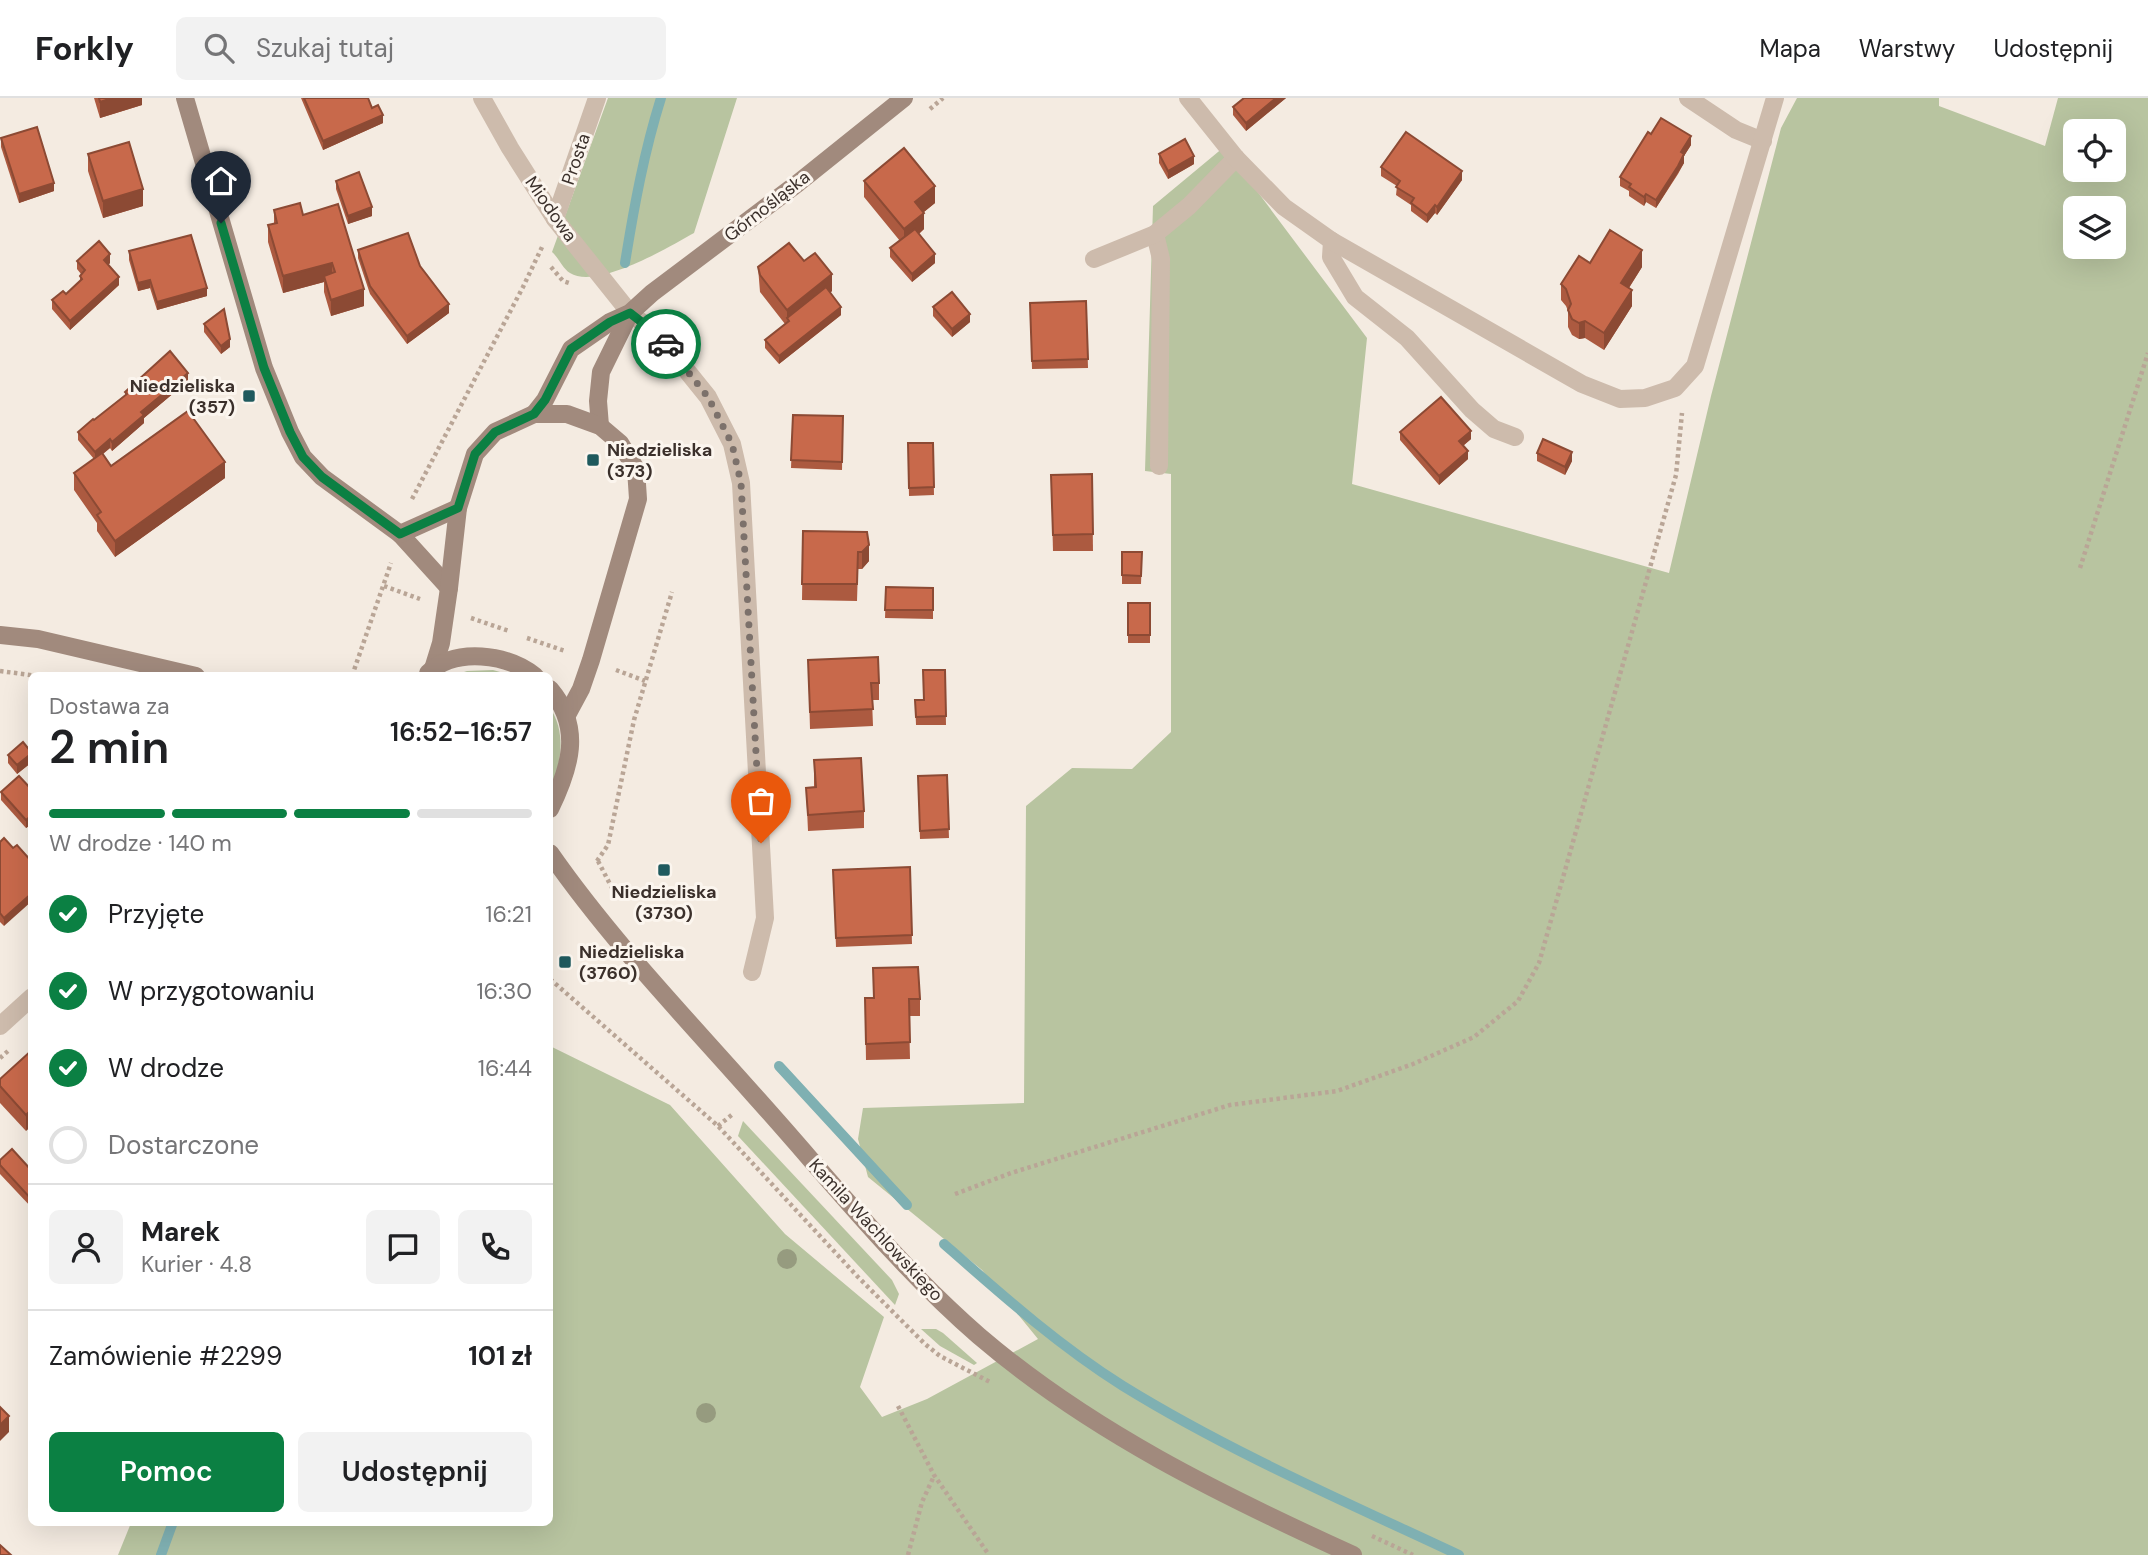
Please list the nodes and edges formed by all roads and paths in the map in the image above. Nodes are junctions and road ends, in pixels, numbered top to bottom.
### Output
1 (185, 98) edge
2 (482, 98) edge
3 (597, 98) edge
4 (904, 98) edge
5 (1188, 98) edge
6 (1688, 98) edge
7 (1775, 98) edge
8 (1763, 141) junction
9 (1236, 158) junction
10 (555, 219) junction
11 (1155, 234) junction
12 (1332, 241) junction
13 (1094, 259) dead end
14 (630, 313) junction
15 (2148, 353) edge
16 (1675, 388) junction
17 (534, 414) junction
18 (600, 426) junction
19 (1515, 437) dead end
20 (1159, 466) dead end
21 (458, 508) junction
22 (400, 534) junction
23 (2080, 568) dead end
24 (449, 588) junction
25 (672, 592) dead end
26 (0, 635) edge
27 (0, 671) edge
28 (179, 672) edge
29 (429, 672) edge
30 (528, 672) edge
31 (28, 675) edge
32 (553, 694) edge
33 (567, 715) junction
34 (553, 802) edge
35 (553, 858) edge
36 (598, 861) junction
37 (564, 874) junction
38 (616, 894) dead end
39 (752, 972) dead end
40 (553, 982) edge
41 (28, 1001) edge
42 (0, 1026) edge
43 (718, 1126) dead end
44 (955, 1194) dead end
45 (898, 1406) dead end
46 (934, 1475) junction
47 (1365, 1533) dead end
48 (908, 1555) edge
49 (989, 1555) edge
50 (1353, 1555) edge
51 (1413, 1555) edge

1 - 22 street
2 - 10 street, Miodowa
3 - 10 street, Prosta
4 - 14 street, Górnośląska
5 - 9 street
6 - 8 street
7 - 8 street
8 - 16 street
9 - 11 street
9 - 12 street
10 - 14 street, Miodowa
11 - 13 street
11 - 20 street
12 - 16 street
12 - 19 street
14 - 17 street, Górnośląska
14 - 18 street, Górnośląska
14 - 39 street, Miodowa
15 - 23 path
16 - 44 path
17 - 18 street
17 - 21 street
18 - 33 street
21 - 22 street
21 - 24 street
22 - 24 street
24 - 29 street
25 - 36 path
26 - 28 street
27 - 31 path
29 - 30 street
32 - 33 street
33 - 34 street
35 - 37 street, Kamila Wachlowskiego
36 - 37 path
36 - 38 path
37 - 50 street, Kamila Wachlowskiego
40 - 43 path
41 - 42 street
45 - 46 path
46 - 48 path
46 - 49 path
47 - 51 path

